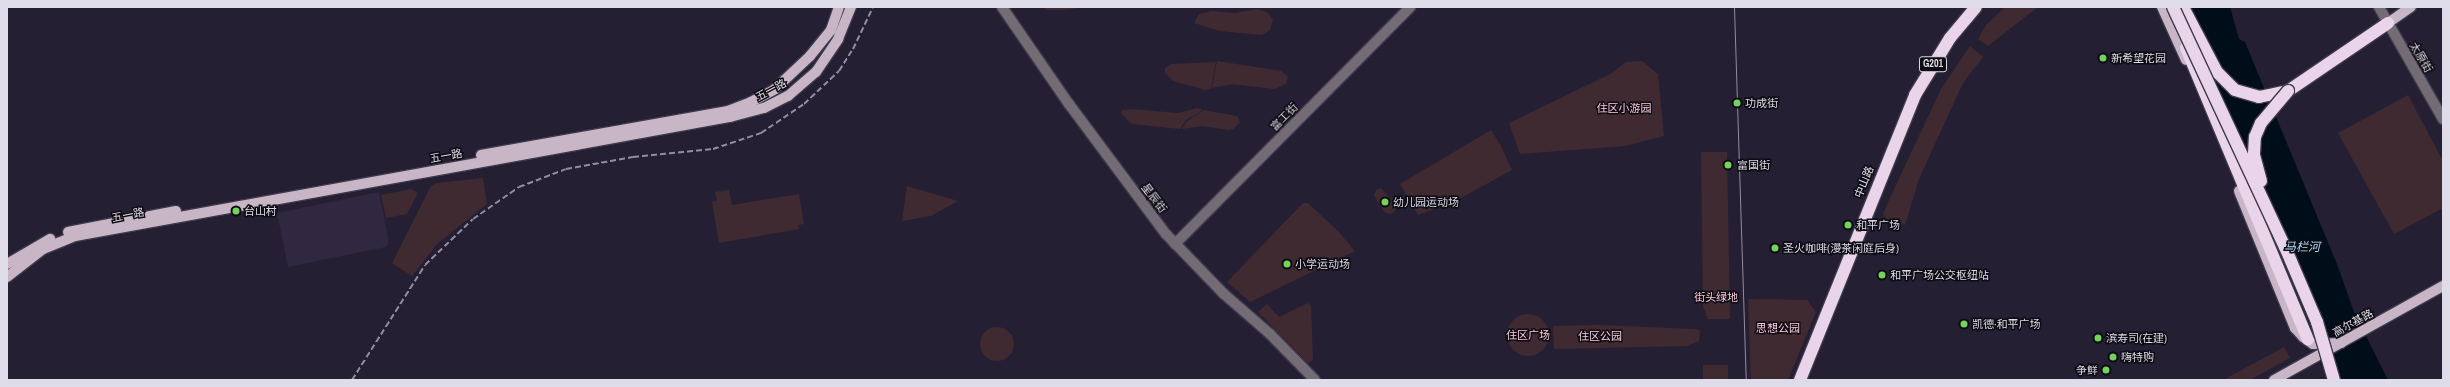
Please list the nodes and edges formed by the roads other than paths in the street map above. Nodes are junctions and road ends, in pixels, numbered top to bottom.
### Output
1 (839, 7) edge
2 (851, 7) edge
3 (1002, 7) edge
4 (1410, 7) edge
5 (1976, 7) edge
6 (2162, 7) edge
7 (2172, 7) edge
8 (2183, 7) edge
9 (2379, 7) edge
10 (2411, 7) edge
11 (2388, 23) junction
12 (2288, 91) junction
13 (2443, 119) edge
14 (1175, 244) junction
15 (7, 264) edge
16 (7, 277) edge
17 (2443, 286) edge
18 (2308, 340) junction
19 (2341, 343) junction
20 (1315, 380) edge
21 (1800, 380) edge
22 (2274, 380) edge
23 (2335, 380) edge

1 - 15 main road, 五一路
2 - 16 main road, 五一路
3 - 14 street, 星辰街
4 - 14 street, 富工街
5 - 21 highway, 中山路 / G201
6 - 18 main road
7 - 18 highway, bridge
7 - 23 highway, bridge
8 - 12 highway
9 - 11 street, 太原街
10 - 11 main road
11 - 12 highway
11 - 13 street, 太原街
12 - 23 highway, bridge
14 - 20 street, 星辰街
17 - 19 main road, 高尔基路
18 - 19 main road
19 - 22 main road, 高尔基路

